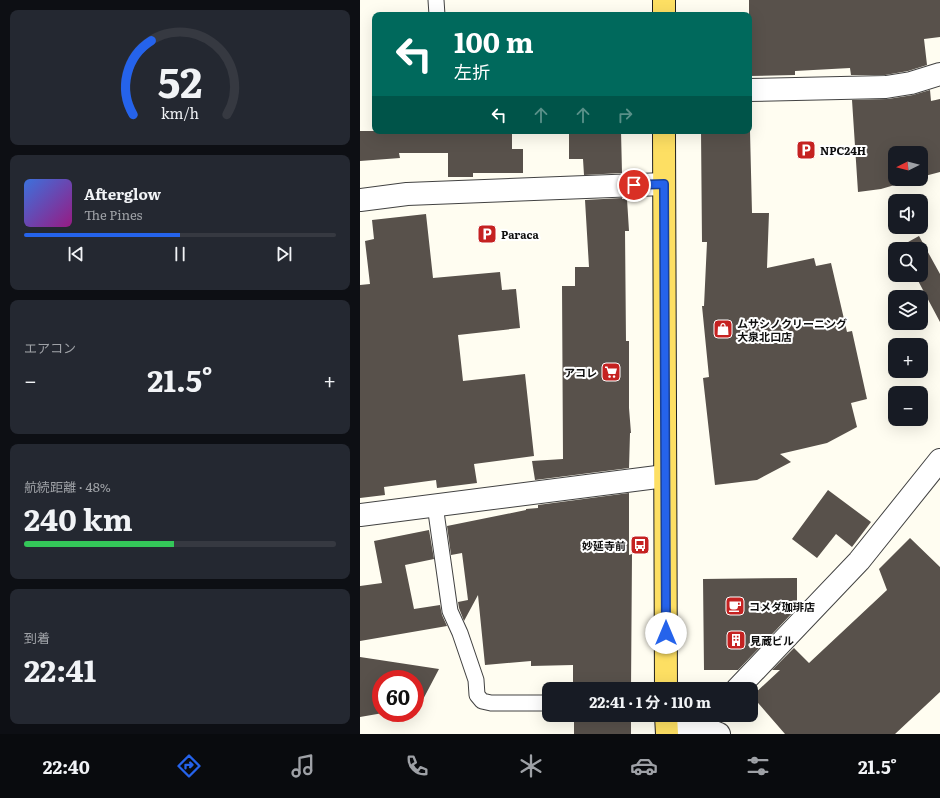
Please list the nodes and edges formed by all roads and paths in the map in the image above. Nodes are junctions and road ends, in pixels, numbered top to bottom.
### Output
1 (436, 0) edge
2 (664, 0) edge
3 (437, 12) edge
4 (664, 12) edge
5 (940, 74) edge
6 (752, 90) edge
7 (664, 134) edge
8 (664, 184) junction
9 (360, 200) edge
10 (940, 460) edge
11 (665, 476) junction
12 (435, 505) junction
13 (360, 515) edge
14 (666, 682) edge
15 (745, 682) edge
16 (542, 703) edge
17 (667, 726) edge
18 (712, 726) edge

1 - 3 lane
2 - 4 main road
5 - 6 street
7 - 8 main road
8 - 9 street
8 - 11 main road
10 - 15 street
11 - 12 street
11 - 14 main road
12 - 13 street
12 - 16 lane
17 - 18 street

